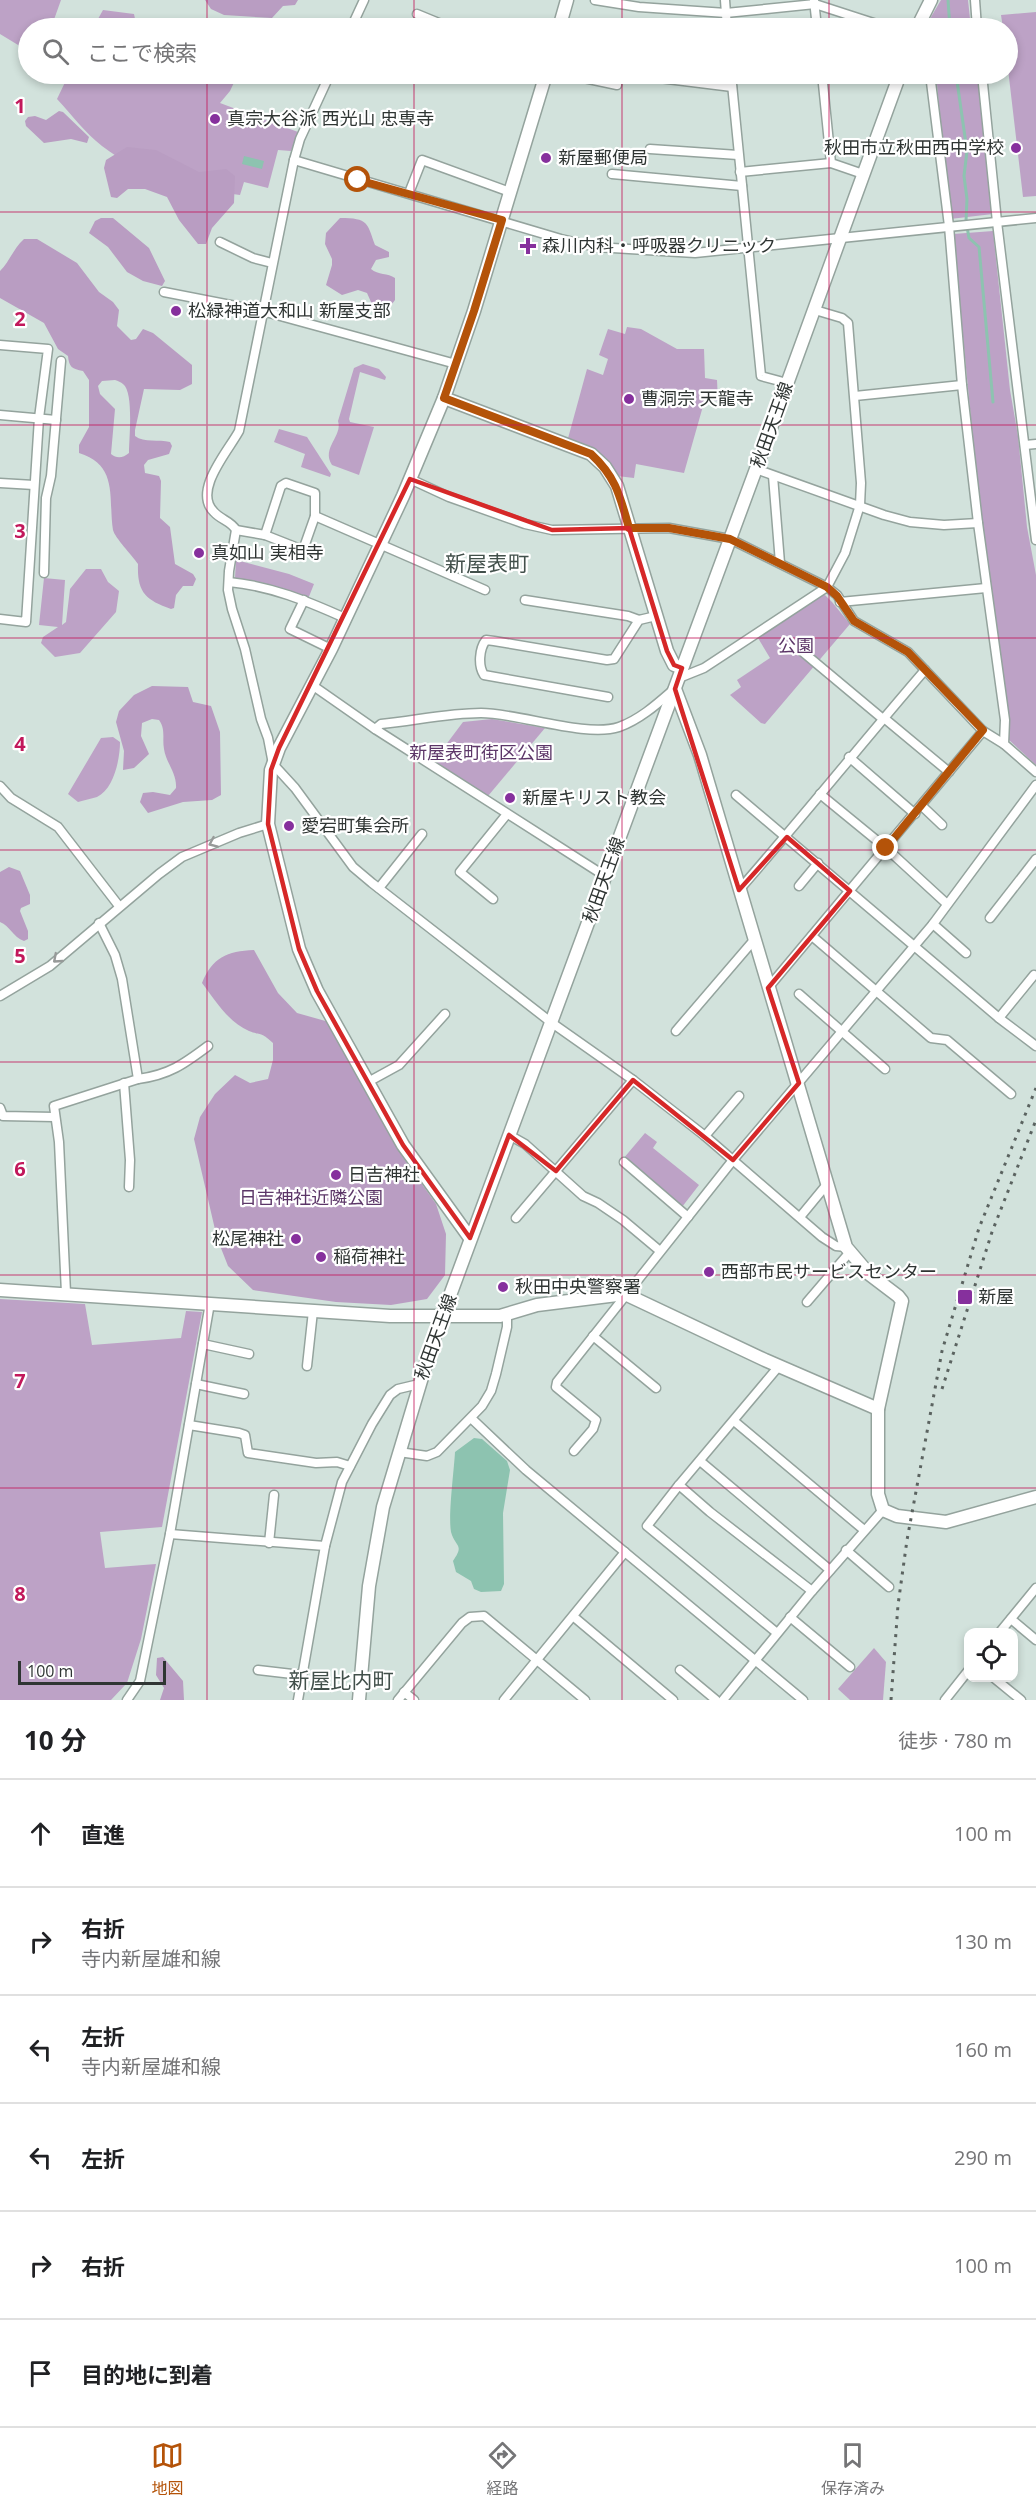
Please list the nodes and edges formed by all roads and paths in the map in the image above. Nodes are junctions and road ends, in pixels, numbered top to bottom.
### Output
1 (364, 0) edge
2 (567, 0) edge
3 (595, 0) edge
4 (724, 0) edge
5 (975, 0) edge
6 (814, 2) edge
7 (833, 4) edge
8 (726, 13) junction
9 (417, 14) dead end
10 (356, 18) edge
11 (427, 18) edge
12 (562, 18) edge
13 (726, 18) edge
14 (816, 18) edge
15 (866, 18) edge
16 (977, 18) edge
17 (325, 84) edge
18 (543, 84) edge
19 (708, 84) edge
20 (732, 84) edge
21 (823, 84) edge
22 (896, 84) edge
23 (931, 84) edge
24 (983, 84) edge
25 (732, 87) junction
26 (650, 149) dead end
27 (738, 154) junction
28 (294, 159) junction
29 (831, 164) junction
30 (740, 172) junction
31 (612, 174) dead end
32 (863, 174) junction
33 (742, 186) junction
34 (510, 192) junction
35 (409, 193) junction
36 (1036, 218) edge
37 (502, 220) junction
38 (993, 222) junction
39 (952, 226) junction
40 (839, 240) junction
41 (220, 242) dead end
42 (747, 248) junction
43 (272, 263) junction
44 (164, 292) dead end
45 (815, 310) junction
46 (262, 311) junction
47 (0, 345) edge
48 (61, 361) dead end
49 (456, 364) junction
50 (787, 383) junction
51 (962, 385) junction
52 (855, 396) junction
53 (444, 398) junction
54 (0, 415) edge
55 (39, 418) junction
56 (56, 420) junction
57 (1036, 444) edge
58 (1025, 445) junction
59 (756, 469) junction
60 (773, 476) junction
61 (410, 479) junction
62 (0, 483) edge
63 (34, 485) junction
64 (860, 506) junction
65 (315, 516) junction
66 (1035, 518) edge
67 (978, 523) junction
68 (629, 528) junction
69 (236, 530) junction
70 (266, 535) junction
71 (730, 539) junction
72 (1036, 540) edge
73 (381, 543) junction
74 (780, 563) junction
75 (44, 573) dead end
76 (229, 582) junction
77 (827, 587) junction
78 (986, 588) junction
79 (485, 590) dead end
80 (304, 600) junction
81 (525, 600) dead end
82 (840, 602) junction
83 (656, 616) junction
84 (345, 618) junction
85 (0, 619) edge
86 (639, 621) junction
87 (798, 648) dead end
88 (331, 649) junction
89 (925, 670) junction
90 (678, 678) junction
91 (312, 685) junction
92 (608, 696) dead end
93 (884, 718) junction
94 (375, 729) junction
95 (983, 730) junction
96 (1004, 744) junction
97 (849, 757) junction
98 (273, 764) junction
99 (948, 772) junction
100 (1036, 772) edge
101 (1036, 785) edge
102 (0, 786) edge
103 (820, 794) junction
104 (736, 795) dead end
105 (922, 806) junction
106 (507, 814) junction
107 (915, 814) junction
108 (268, 824) junction
109 (942, 825) dead end
110 (422, 834) dead end
111 (787, 837) junction
112 (886, 848) junction
113 (1036, 859) edge
114 (818, 864) junction
115 (605, 876) junction
116 (799, 886) dead end
117 (379, 888) junction
118 (739, 890) junction
119 (850, 891) junction
120 (493, 899) dead end
121 (947, 904) junction
122 (119, 906) junction
123 (990, 918) dead end
124 (99, 923) junction
125 (933, 924) junction
126 (812, 936) junction
127 (754, 940) junction
128 (914, 946) junction
129 (966, 954) dead end
130 (1034, 975) dead end
131 (768, 988) junction
132 (877, 991) junction
133 (799, 994) dead end
134 (0, 996) edge
135 (445, 1014) dead end
136 (999, 1018) junction
137 (552, 1023) junction
138 (676, 1031) dead end
139 (842, 1031) junction
140 (208, 1046) dead end
141 (1036, 1046) edge
142 (885, 1069) dead end
143 (138, 1079) junction
144 (633, 1080) junction
145 (368, 1082) junction
146 (124, 1083) junction
147 (799, 1083) junction
148 (1011, 1094) dead end
149 (739, 1096) dead end
150 (0, 1108) edge
151 (54, 1117) junction
152 (509, 1136) junction
153 (705, 1136) junction
154 (733, 1160) junction
155 (624, 1162) dead end
156 (556, 1172) junction
157 (828, 1183) junction
158 (129, 1187) dead end
159 (800, 1216) junction
160 (688, 1217) junction
161 (516, 1218) dead end
162 (470, 1238) junction
163 (848, 1250) junction
164 (660, 1251) junction
165 (0, 1290) edge
166 (66, 1293) junction
167 (625, 1294) junction
168 (807, 1302) dead end
169 (210, 1303) junction
170 (313, 1311) junction
171 (507, 1315) junction
172 (444, 1316) junction
173 (593, 1336) junction
174 (203, 1344) junction
175 (249, 1354) dead end
176 (307, 1366) dead end
177 (779, 1366) junction
178 (196, 1384) junction
179 (419, 1384) junction
180 (656, 1388) dead end
181 (244, 1394) dead end
182 (878, 1409) junction
183 (472, 1419) junction
184 (734, 1421) junction
185 (189, 1425) junction
186 (574, 1450) dead end
187 (399, 1452) junction
188 (700, 1461) junction
189 (350, 1466) junction
190 (679, 1485) junction
191 (274, 1495) dead end
192 (1036, 1497) edge
193 (883, 1510) junction
194 (864, 1530) junction
195 (170, 1534) junction
196 (269, 1543) junction
197 (325, 1546) junction
198 (846, 1550) junction
199 (625, 1552) junction
200 (830, 1570) junction
201 (889, 1587) dead end
202 (1036, 1588) edge
203 (812, 1591) junction
204 (574, 1617) junction
205 (790, 1617) junction
206 (1011, 1619) junction
207 (1003, 1628) edge
208 (777, 1633) junction
209 (1036, 1640) edge
210 (755, 1659) junction
211 (537, 1661) junction
212 (850, 1667) dead end
213 (258, 1670) dead end
214 (680, 1670) dead end
215 (301, 1675) junction
216 (964, 1677) edge
217 (1000, 1682) edge
218 (404, 1692) junction
219 (127, 1700) edge
220 (298, 1700) edge
221 (358, 1700) edge
222 (398, 1700) edge
223 (414, 1700) edge
224 (504, 1700) edge
225 (585, 1700) edge
226 (673, 1700) edge
227 (716, 1700) edge
228 (723, 1700) edge
229 (803, 1700) edge
230 (945, 1700) edge
231 (1021, 1700) edge

1 - 10 street
2 - 12 street
3 - 8 street
4 - 8 street
5 - 16 street
6 - 7 street
6 - 8 street
6 - 14 street
7 - 15 street
8 - 13 street
9 - 11 street
17 - 28 street
18 - 34 street
19 - 25 street
20 - 25 street
21 - 29 street
22 - 32 street, 秋田天王線
23 - 39 street
24 - 38 street
25 - 27 street
26 - 27 street
27 - 30 street
28 - 35 street
28 - 43 street
29 - 30 street
29 - 32 street
30 - 33 street
31 - 33 street
32 - 40 street, 秋田天王線
33 - 42 street
34 - 35 street
34 - 37 street
35 - 37 street
36 - 38 street
37 - 42 street
37 - 49 street
38 - 39 street
38 - 58 street
39 - 40 street
39 - 51 street
40 - 42 street
40 - 45 street, 秋田天王線
41 - 43 street
42 - 50 street
43 - 46 street
44 - 46 street
45 - 50 street, 秋田天王線
45 - 52 street
46 - 49 street
46 - 69 street
47 - 55 street
48 - 56 street
49 - 53 street
50 - 59 street, 秋田天王線
51 - 52 street
51 - 67 street
52 - 64 street
53 - 61 street
53 - 68 street
54 - 55 street
55 - 56 street
55 - 63 street
56 - 75 street
57 - 58 street
58 - 66 street
59 - 60 street
59 - 71 street, 秋田天王線
60 - 64 street
60 - 74 street
61 - 68 street
61 - 73 street
62 - 63 street
63 - 85 street
64 - 67 street
64 - 77 street
65 - 70 street
65 - 70 street
65 - 73 street
66 - 72 street
67 - 78 street
68 - 71 street
68 - 83 street
69 - 70 street
69 - 76 street
71 - 74 street
71 - 90 street, 秋田天王線
73 - 79 street
73 - 84 street
74 - 77 street
76 - 80 street
76 - 98 street
77 - 82 street
77 - 90 street
78 - 82 street
78 - 96 street
80 - 84 street
80 - 88 street
81 - 86 street
82 - 89 street
83 - 86 street
83 - 90 street
84 - 88 street
86 - 92 street
87 - 93 street
88 - 91 street
89 - 93 street
89 - 95 street
90 - 94 street
90 - 115 street, 秋田天王線
90 - 118 street
91 - 94 street
91 - 98 street
93 - 97 street
93 - 99 street
94 - 106 street
95 - 96 street
95 - 99 street
96 - 100 street
97 - 103 street
97 - 107 street
98 - 108 street
98 - 117 street
99 - 105 street
101 - 121 street
102 - 122 street
103 - 111 street
103 - 112 street
104 - 111 street
105 - 107 street
105 - 109 street
106 - 115 street
106 - 120 street
107 - 112 street
108 -> 122 street
108 - 145 street
110 - 117 street
111 - 114 street
111 - 118 street
112 - 119 street
112 - 121 street
113 - 123 street
114 - 116 street
114 - 119 street
115 - 137 street, 秋田天王線
117 - 137 street
118 - 127 street
119 - 126 street
119 - 128 street
121 - 125 street
122 - 124 street
124 -> 134 street
124 - 143 street
125 - 128 street
125 - 129 street
126 - 131 street
126 - 132 street
127 - 131 street
127 - 138 street
128 - 132 street
128 - 136 street
130 - 136 street
131 - 147 street
132 - 139 street
132 - 148 street
133 - 139 street
135 - 145 street
136 - 141 street
137 - 144 street
137 - 152 street, 秋田天王線
139 - 142 street
139 - 147 street
140 - 143 street
143 - 146 street
144 - 153 street
144 - 156 street
145 - 162 street
146 - 151 street
146 - 158 street
147 - 154 street
147 - 157 street
149 - 153 street
150 - 151 street
151 - 166 street
152 - 156 street
152 - 162 street, 秋田天王線
153 - 154 street
154 - 159 street
154 - 160 street
155 - 160 street
156 - 161 street
156 - 164 street
157 - 159 street
157 - 163 street
159 - 163 street
160 - 164 street
162 - 172 street, 秋田天王線
163 - 168 street
163 - 182 street
164 - 167 street
165 - 166 street
166 - 169 street
167 - 171 street
167 - 173 street
167 - 177 street
169 - 170 street
169 - 174 street
170 - 172 street
170 - 176 street
171 - 172 street
171 - 183 street
172 - 179 street, 秋田天王線
173 - 180 street
173 - 186 street
174 - 175 street
174 - 178 street
177 - 182 street
177 - 184 street
178 - 181 street
178 - 185 street
179 - 187 street, 秋田天王線
179 - 189 street
182 - 193 street
183 - 187 street
183 - 199 street
184 - 188 street
184 - 194 street
185 - 189 street
185 - 195 street
187 - 221 street, 秋田天王線
188 - 190 street
188 - 200 street
189 - 197 street
190 - 203 street
190 - 208 street
191 - 196 street
192 - 193 street
193 - 194 street
194 - 198 street
195 - 196 street
195 - 219 street
196 - 197 street
197 - 215 street
198 - 200 street
198 - 201 street
199 - 204 street
199 - 210 street
200 - 203 street
202 - 206 street
203 - 205 street
204 - 211 street
204 - 226 street
205 - 208 street
205 - 212 street
206 - 207 street
206 - 209 street
208 - 210 street
210 - 228 street
210 - 229 street
211 - 218 street
211 - 224 street
211 - 225 street
213 - 215 street
214 - 227 street
215 - 220 street
216 - 230 street
217 - 231 street
218 - 222 street
218 - 223 street

